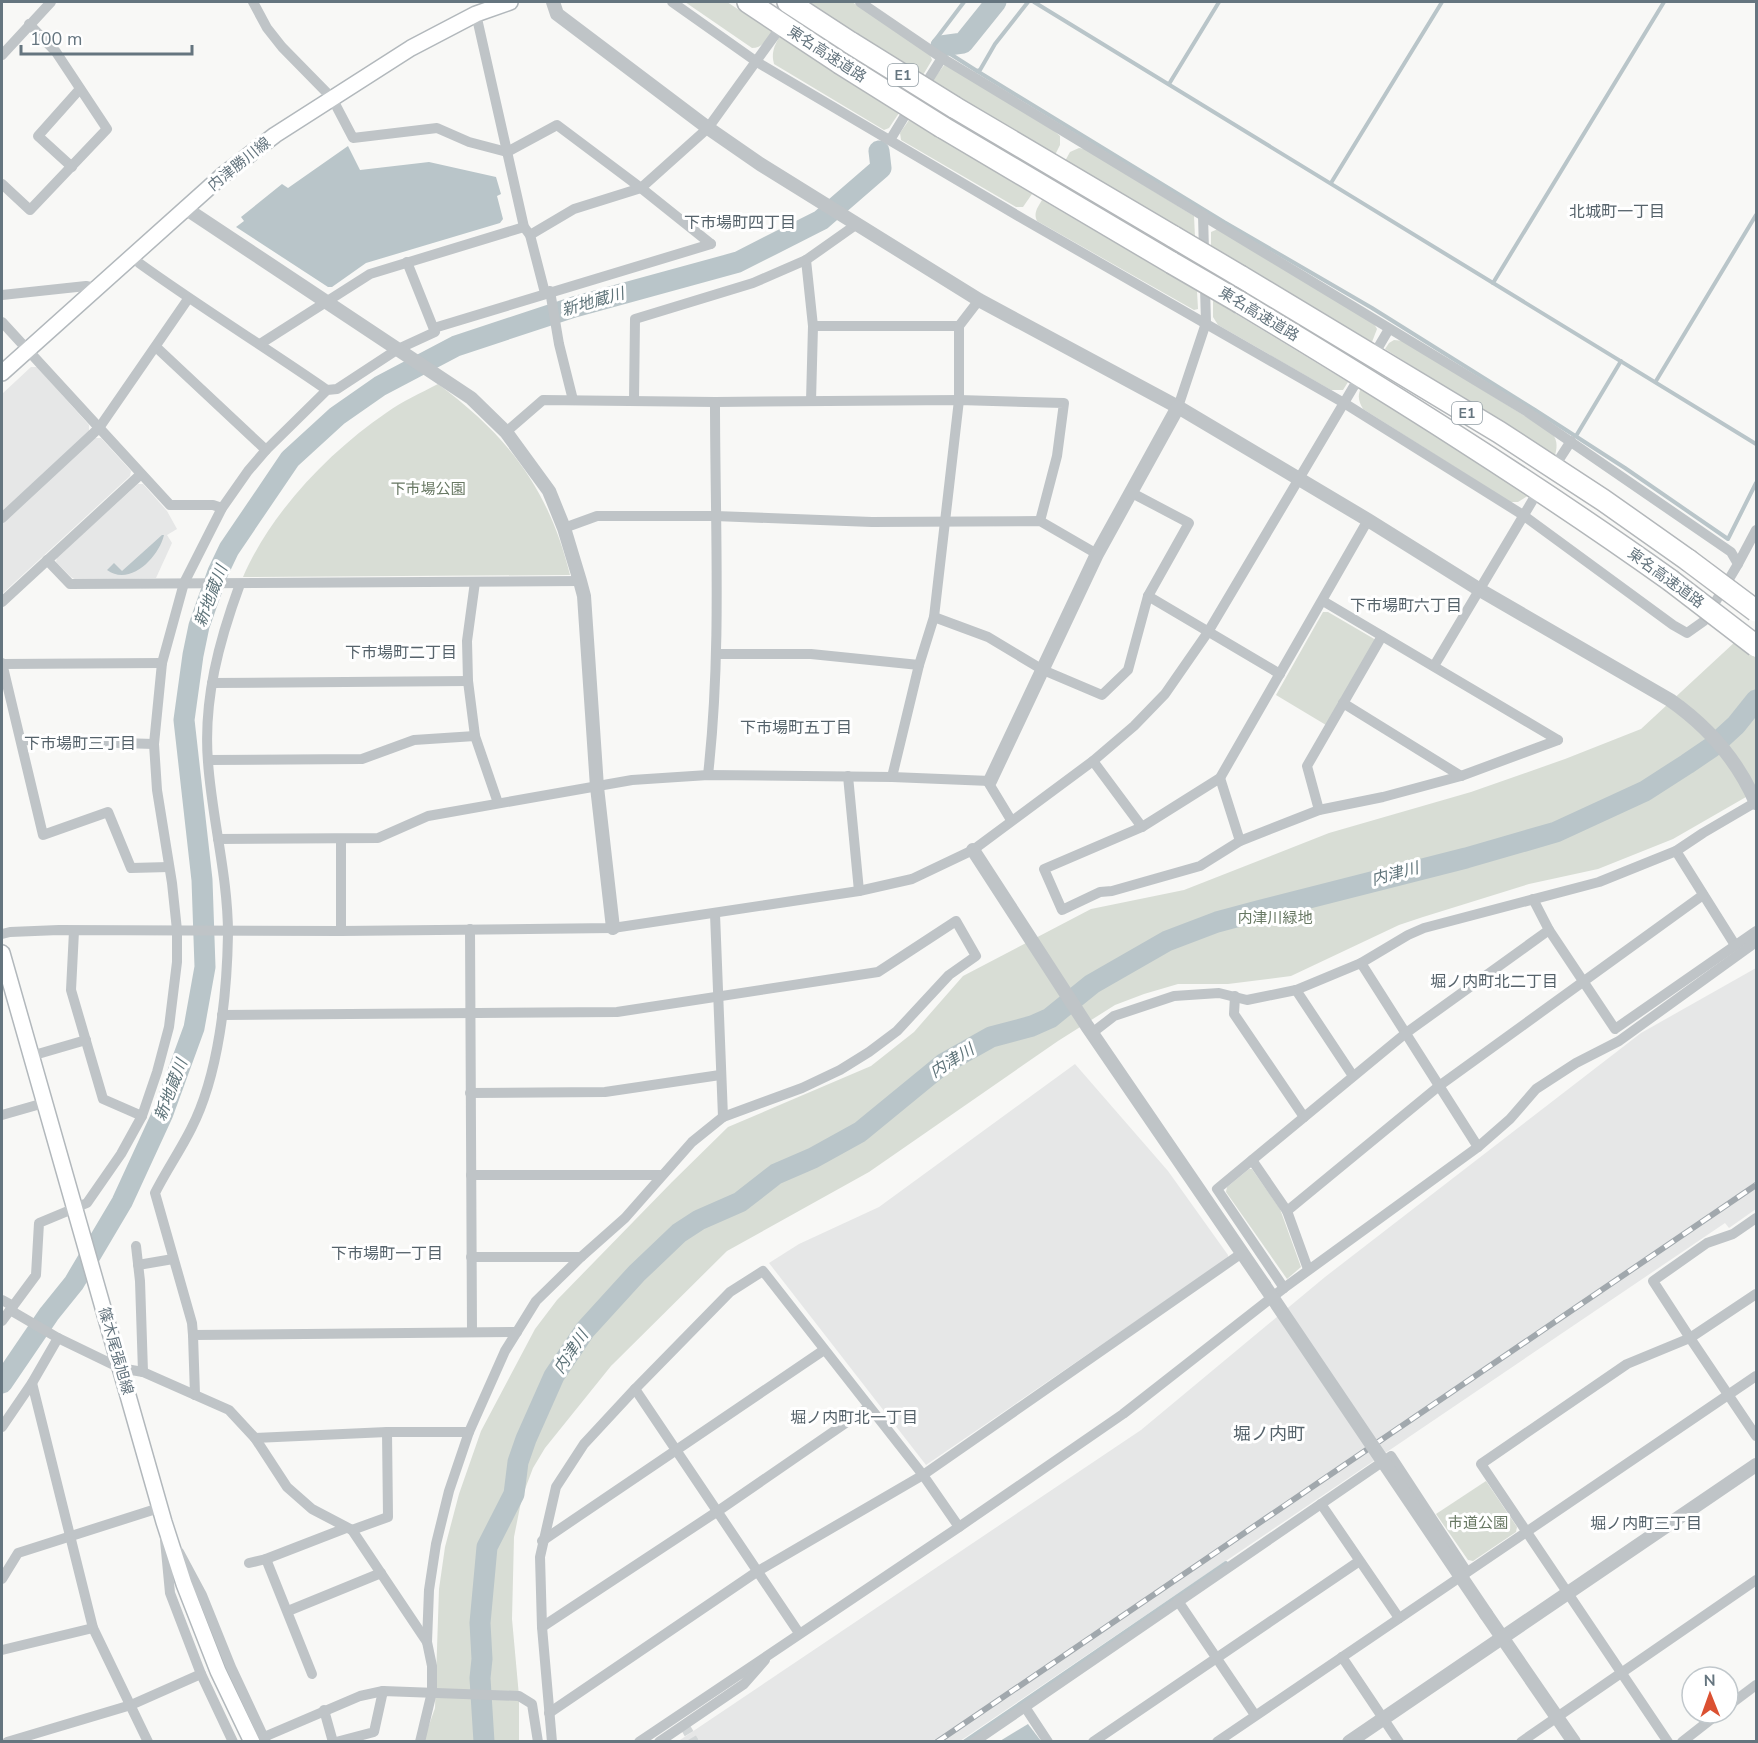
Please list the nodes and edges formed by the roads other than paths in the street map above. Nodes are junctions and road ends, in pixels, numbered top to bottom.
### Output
1 (253, 2) edge
2 (510, 2) edge
3 (553, 2) edge
4 (672, 2) edge
5 (748, 2) edge
6 (788, 2) edge
7 (860, 2) edge
8 (43, 4) edge
9 (480, 9) edge
10 (29, 24) junction
11 (775, 35) dead end
12 (2, 55) edge
13 (942, 58) junction
14 (757, 62) junction
15 (79, 90) junction
16 (332, 98) junction
17 (708, 128) junction
18 (890, 140) junction
19 (507, 152) junction
20 (72, 167) junction
21 (2, 184) edge
22 (641, 188) junction
23 (185, 208) junction
24 (1203, 215) junction
25 (854, 222) junction
26 (527, 231) junction
27 (806, 260) junction
28 (407, 262) junction
29 (138, 263) dead end
30 (95, 288) junction
31 (547, 292) junction
32 (2, 295) edge
33 (188, 299) junction
34 (979, 300) junction
35 (325, 303) junction
36 (2, 322) edge
37 (1206, 323) junction
38 (813, 326) junction
39 (959, 326) junction
40 (434, 328) junction
41 (1389, 329) junction
42 (260, 344) junction
43 (1379, 346) dead end
44 (156, 347) junction
45 (28, 348) junction
46 (400, 350) junction
47 (2, 373) edge
48 (1354, 386) dead end
49 (327, 390) junction
50 (573, 400) junction
51 (811, 400) junction
52 (959, 400) junction
53 (634, 401) junction
54 (715, 402) junction
55 (1344, 403) junction
56 (1178, 407) junction
57 (99, 428) junction
58 (506, 432) junction
59 (1571, 441) junction
60 (266, 450) junction
61 (1560, 458) dead end
62 (141, 474) junction
63 (1298, 478) junction
64 (1132, 493) junction
65 (1534, 498) dead end
66 (222, 508) junction
67 (1522, 515) junction
68 (715, 516) junction
69 (2, 518) edge
70 (1368, 520) junction
71 (1040, 521) junction
72 (945, 522) junction
73 (564, 528) junction
74 (1756, 530) edge
75 (1097, 554) junction
76 (47, 560) junction
77 (1738, 564) junction
78 (580, 581) junction
79 (475, 582) junction
80 (188, 583) junction
81 (237, 584) junction
82 (1480, 590) junction
83 (1148, 596) junction
84 (1323, 601) junction
85 (2, 602) edge
86 (1756, 611) edge
87 (934, 617) junction
88 (1208, 632) junction
89 (1382, 636) junction
90 (1756, 646) edge
91 (717, 654) junction
92 (162, 663) junction
93 (2, 664) edge
94 (920, 665) junction
95 (1434, 666) junction
96 (1043, 670) junction
97 (1280, 674) junction
98 (468, 681) junction
99 (212, 682) junction
100 (1343, 703) junction
101 (474, 736) junction
102 (21, 740) junction
103 (154, 744) junction
104 (208, 760) junction
105 (1093, 761) junction
106 (708, 775) junction
107 (848, 776) junction
108 (892, 777) junction
109 (1461, 777) junction
110 (1220, 778) junction
111 (989, 782) junction
112 (597, 787) junction
113 (498, 803) junction
114 (1756, 803) edge
115 (1320, 810) junction
116 (1011, 820) junction
117 (1142, 827) junction
118 (218, 839) junction
119 (341, 840) junction
120 (1240, 842) junction
121 (973, 850) junction
122 (1676, 851) junction
123 (169, 867) junction
124 (859, 891) junction
125 (1703, 895) junction
126 (1533, 899) junction
127 (715, 914) junction
128 (613, 928) junction
129 (470, 929) junction
130 (181, 930) junction
131 (1549, 930) junction
132 (74, 931) junction
133 (224, 931) junction
134 (341, 931) junction
135 (1756, 931) edge
136 (2, 934) edge
137 (1756, 942) edge
138 (1735, 945) junction
139 (2, 953) edge
140 (1361, 963) junction
141 (1584, 981) junction
142 (1296, 990) junction
143 (1235, 996) junction
144 (718, 997) junction
145 (469, 1013) junction
146 (222, 1015) junction
147 (1090, 1029) junction
148 (1406, 1033) junction
149 (86, 1040) junction
150 (31, 1056) junction
151 (720, 1075) junction
152 (1353, 1076) junction
153 (1439, 1086) junction
154 (470, 1093) junction
155 (44, 1103) junction
156 (2, 1115) edge
157 (142, 1116) junction
158 (723, 1117) junction
159 (1304, 1117) junction
160 (1478, 1147) junction
161 (1251, 1160) junction
162 (471, 1175) junction
163 (661, 1175) junction
164 (1287, 1211) junction
165 (75, 1214) junction
166 (1756, 1218) edge
167 (136, 1245) dead end
168 (1242, 1253) junction
169 (471, 1257) junction
170 (581, 1257) junction
171 (173, 1259) junction
172 (138, 1265) junction
173 (1308, 1269) junction
174 (1284, 1288) junction
175 (1756, 1294) edge
176 (2, 1300) edge
177 (13, 1310) junction
178 (2, 1322) edge
179 (472, 1331) junction
180 (517, 1332) junction
181 (193, 1335) junction
182 (55, 1336) junction
183 (1690, 1338) junction
184 (824, 1350) junction
185 (120, 1368) junction
186 (143, 1372) junction
187 (1756, 1376) edge
188 (32, 1383) junction
189 (634, 1389) junction
190 (195, 1395) junction
191 (1729, 1395) junction
192 (869, 1407) junction
193 (2, 1427) edge
194 (469, 1431) junction
195 (387, 1432) junction
196 (1756, 1436) edge
197 (255, 1438) junction
198 (677, 1450) junction
199 (1756, 1465) edge
200 (923, 1475) junction
201 (1321, 1504) junction
202 (718, 1511) junction
203 (161, 1515) junction
204 (959, 1527) junction
205 (349, 1529) junction
206 (1526, 1532) junction
207 (70, 1536) junction
208 (542, 1541) junction
209 (266, 1558) junction
210 (1358, 1562) junction
211 (249, 1563) dead end
212 (758, 1571) junction
213 (1467, 1572) junction
214 (381, 1573) junction
215 (2, 1579) edge
216 (1756, 1580) edge
217 (1566, 1592) junction
218 (1178, 1601) junction
219 (288, 1611) junction
220 (1399, 1618) junction
221 (542, 1627) junction
222 (93, 1628) junction
223 (799, 1633) junction
224 (1502, 1636) junction
225 (427, 1642) junction
226 (776, 1648) junction
227 (2, 1650) edge
228 (1342, 1657) junction
229 (1217, 1659) junction
230 (1623, 1673) junction
231 (201, 1674) junction
232 (312, 1674) dead end
233 (1756, 1684) edge
234 (383, 1691) junction
235 (435, 1693) junction
236 (1740, 1697) edge
237 (131, 1705) junction
238 (1025, 1707) junction
239 (324, 1710) junction
240 (549, 1713) junction
241 (1254, 1716) junction
242 (1557, 1717) junction
243 (1383, 1719) junction
244 (1704, 1725) edge
245 (261, 1740) edge
246 (7, 1742) edge
247 (148, 1742) edge
248 (233, 1742) edge
249 (334, 1742) edge
250 (420, 1742) edge
251 (538, 1742) edge
252 (552, 1742) edge
253 (639, 1742) edge
254 (658, 1742) edge
255 (974, 1742) edge
256 (1048, 1742) edge
257 (1093, 1742) edge
258 (1216, 1742) edge
259 (1349, 1742) edge
260 (1399, 1742) edge
261 (1521, 1742) edge
262 (1574, 1742) edge
263 (1668, 1742) edge
264 (1682, 1742) edge

1 - 16 street
2 - 9 main road, 内津勝川線
3 - 17 street
4 - 14 street
5 - 90 highway, 東名高速道路 / E1, bridge
6 - 86 highway, 東名高速道路 / E1, bridge
7 - 13 street
8 - 10 street
9 - 16 main road, 内津勝川線
9 - 19 street
10 - 12 street
10 - 15 street
11 - 14 street
13 - 18 street
13 - 24 street
14 - 17 street
14 - 18 street
15 - 20 street
15 - 20 street
16 - 19 street
16 - 23 main road, 内津勝川線
17 - 22 street
17 - 25 street
18 - 37 street
19 - 22 street
19 - 26 street
20 - 21 street
22 - 26 street
22 - 31 street
23 - 30 main road, 内津勝川線
23 - 35 street
24 - 37 street
24 - 41 street
25 - 27 street
25 - 34 street
26 - 28 street
26 - 31 street
27 - 38 street
27 - 53 street
28 - 35 street
28 - 40 street
29 - 33 street
30 - 32 street
30 - 45 main road, 内津勝川線
31 - 40 street
31 - 50 street
33 - 42 street
33 - 44 street
34 - 39 street
34 - 56 street
35 - 42 street
35 - 46 street
36 - 45 street
37 - 55 street
37 - 56 street
38 - 39 street
38 - 51 street
39 - 52 street
40 - 46 street
41 - 43 street
41 - 59 street
42 - 49 street
44 - 57 street
44 - 60 street
45 - 47 main road, 内津勝川線
45 - 57 street
46 - 49 street
46 - 58 street
48 - 55 street
49 - 60 street
50 - 53 street
50 - 58 street
51 - 52 street
51 - 54 street
52 - 71 street
52 - 72 street
53 - 54 street
54 - 68 street
55 - 63 street
55 - 67 street
56 - 63 street
56 - 64 street
57 - 62 street
57 - 69 street
58 - 73 street
59 - 61 street
59 - 77 street
60 - 66 street
62 - 66 street
62 - 76 street
63 - 70 street
63 - 88 street
64 - 75 street
64 - 83 street
65 - 67 street
66 - 80 street
67 - 77 street
67 - 82 street
68 - 72 street
68 - 73 street
68 - 91 street
70 - 82 street
70 - 84 street
71 - 72 street
71 - 75 street
72 - 87 street
73 - 78 street
74 - 77 street
75 - 96 street
76 - 80 street
76 - 85 street
78 - 79 street
78 - 112 street
79 - 81 street
79 - 98 street
80 - 81 street
80 - 92 street
81 - 99 street
82 - 95 street
82 - 114 street
83 - 88 street
83 - 96 street
84 - 89 street
84 - 97 street
87 - 94 street
87 - 96 street
88 - 97 street
88 - 105 street
89 - 95 street
89 - 100 street
91 - 94 street
91 - 106 street
92 - 93 street
92 - 103 street
93 - 102 street
94 - 108 street
95 - 109 street
96 - 111 street
97 - 110 street
98 - 99 street
98 - 101 street
99 - 104 street
100 - 109 street
100 - 115 street
101 - 104 street
101 - 113 street
102 - 103 street
102 - 123 street
103 - 123 street
104 - 118 street
105 - 116 street
105 - 117 street
106 - 107 street
106 - 112 street
107 - 108 street
107 - 124 street
108 - 111 street
109 - 115 street
110 - 117 street
110 - 120 street
111 - 116 street
112 - 113 street
112 - 128 street
113 - 119 street
114 - 122 street
115 - 120 street
116 - 121 street
117 - 120 street
118 - 119 street
118 - 133 street
119 - 134 street
121 - 124 street
121 - 147 street
122 - 125 street
122 - 126 street
123 - 130 street
124 - 127 street
125 - 138 street
125 - 141 street
126 - 131 street
126 - 140 street
127 - 128 street
127 - 144 street
128 - 129 street
129 - 134 street
129 - 145 street
130 - 132 street
130 - 133 street
130 - 157 street
131 - 141 street
131 - 148 street
132 - 136 street
132 - 149 street
133 - 134 street
133 - 146 street
135 - 138 street
137 - 160 street
138 - 141 street
139 - 150 main road, 篠木尾張旭線
140 - 142 street
140 - 148 street
141 - 153 street
142 - 143 street
142 - 152 street
143 - 147 street
143 - 159 street
144 - 145 street
144 - 151 street
144 - 158 street
145 - 146 street
145 - 154 street
146 - 171 street
147 - 168 street
148 - 152 street
148 - 153 street
149 - 150 street
149 - 157 street
150 - 155 main road, 篠木尾張旭線
151 - 154 street
151 - 158 street
152 - 159 street
153 - 160 street
153 - 164 street
154 - 162 street
155 - 156 street
155 - 165 main road, 篠木尾張旭線
157 - 165 street
158 - 163 street
159 - 161 street
160 - 173 street
161 - 164 street
161 - 174 street
162 - 163 street
162 - 169 street
163 - 170 street
164 - 173 street
165 - 177 street
165 - 185 main road, 篠木尾張旭線
166 - 183 street
167 - 172 street
168 - 200 street
168 - 224 street, bridge
169 - 170 street
169 - 179 street
170 - 180 street
171 - 172 street
171 - 181 street
172 - 186 street
173 - 174 street
174 - 204 street
175 - 183 street
176 - 177 street
177 - 178 street
177 - 182 street
179 - 180 street
179 - 181 street
180 - 194 street
181 - 190 street
182 - 185 street
182 - 188 street
183 - 191 street
183 - 206 street
184 - 189 street
184 - 192 street
184 - 198 street
185 - 186 street
185 - 203 main road, 篠木尾張旭線
186 - 190 street
187 - 191 street
188 - 193 street
188 - 207 street
189 - 198 street
189 - 208 street
190 - 197 street
191 - 196 street
191 - 206 street
192 - 200 street
192 - 202 street
194 - 195 street
194 - 225 street
195 - 197 street
195 - 205 street
197 - 205 street
198 - 202 street
198 - 208 street
199 - 217 street
200 - 204 street
200 - 212 street
201 - 210 street
201 - 213 street
201 - 218 street
202 - 212 street
202 - 221 street
203 - 207 street
203 - 231 street
203 - 245 street
203 - 245 main road, 篠木尾張旭線
204 - 223 street
205 - 209 street
205 - 214 street
206 - 213 street
206 - 217 street
207 - 215 street
207 - 222 street
208 - 221 street
209 - 211 street
209 - 219 street
210 - 220 street
210 - 229 street
212 - 223 street
212 - 240 street
213 - 220 street
214 - 219 street
214 - 225 street
216 - 230 street
217 - 224 street
217 - 230 street
218 - 229 street
218 - 238 street
219 - 232 street
220 - 228 street
221 - 240 street
222 - 227 street
222 - 237 street
223 - 226 street
224 - 242 street
224 - 243 street
225 - 235 street
226 - 253 street
226 - 254 street
228 - 241 street
228 - 243 street
229 - 241 street
229 - 257 street
230 - 242 street
230 - 263 street
231 - 237 street
231 - 248 street
233 - 236 street
234 - 235 street
234 - 239 street
234 - 249 street
235 - 250 street
235 - 251 street
237 - 246 street
237 - 247 street
238 - 255 street
238 - 256 street
239 - 245 street
239 - 249 street
240 - 252 street
241 - 258 street
242 - 261 street
242 - 262 street
243 - 259 street
243 - 260 street
244 - 264 street

